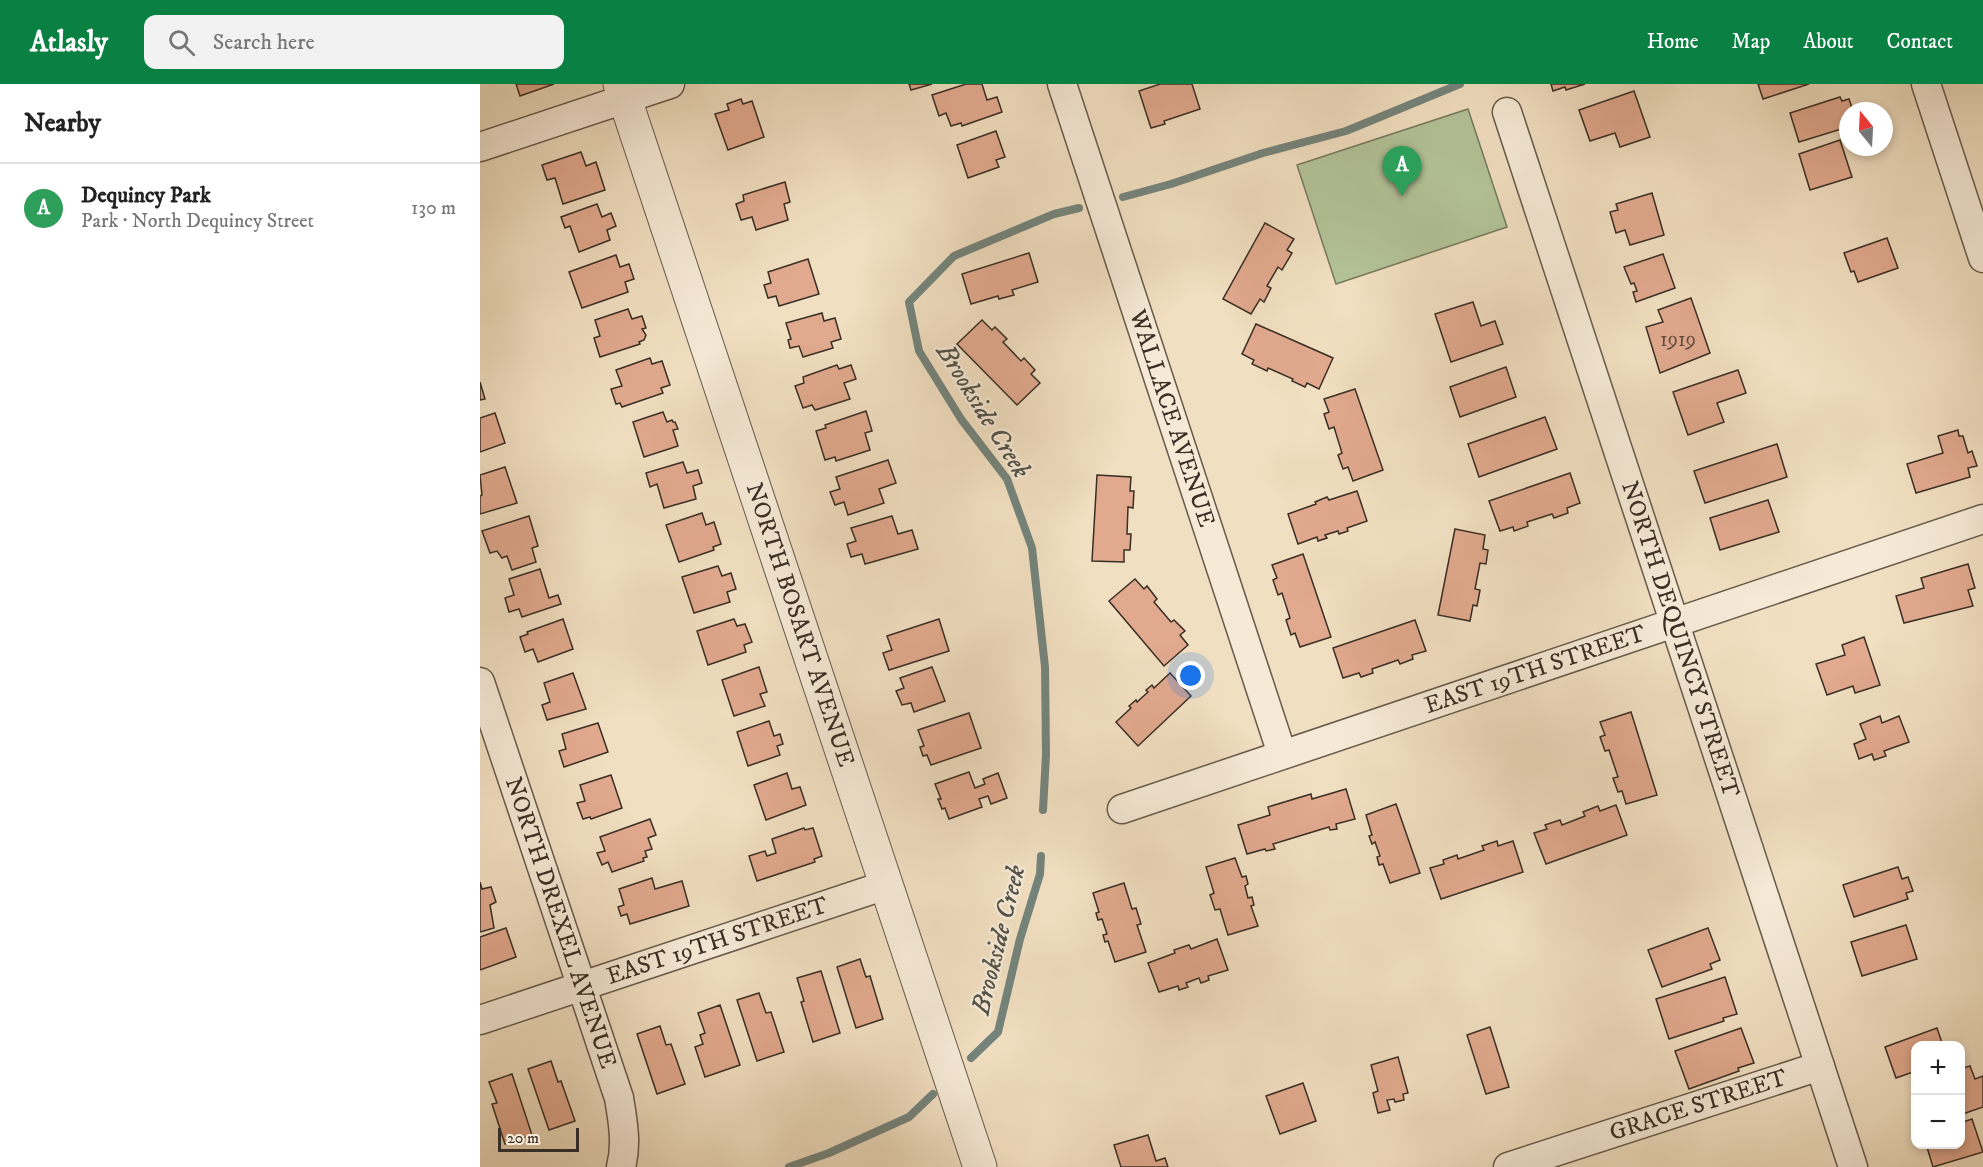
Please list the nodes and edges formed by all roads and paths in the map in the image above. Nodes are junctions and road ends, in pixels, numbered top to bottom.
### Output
1 (670, 84) edge
2 (1062, 84) edge
3 (1926, 84) edge
4 (622, 92) edge
5 (1507, 112) dead end
6 (480, 147) edge
7 (1983, 258) edge
8 (1983, 519) edge
9 (1674, 622) junction
10 (480, 682) edge
11 (1282, 754) junction
12 (1122, 809) dead end
13 (886, 885) junction
14 (580, 987) junction
15 (480, 1020) edge
16 (1820, 1066) junction
17 (621, 1167) edge
18 (980, 1167) edge
19 (1508, 1167) edge
20 (1853, 1167) edge

1 - 4 street
2 - 11 street, WALLACE AVENUE
3 - 7 street
4 - 6 street
4 - 13 street, NORTH BOSART AVENUE
5 - 9 street, NORTH DEQUINCY STREET
8 - 9 street, EAST 19TH STREET
9 - 11 street, EAST 19TH STREET
9 - 16 street, NORTH DEQUINCY STREET
10 - 14 street, NORTH DREXEL AVENUE
11 - 12 street, EAST 19TH STREET
13 - 14 street, EAST 19TH STREET
13 - 18 street, NORTH BOSART AVENUE
14 - 15 street, EAST 19TH STREET
14 - 17 street, NORTH DREXEL AVENUE
16 - 19 street, GRACE STREET
16 - 20 street, NORTH DEQUINCY STREET

